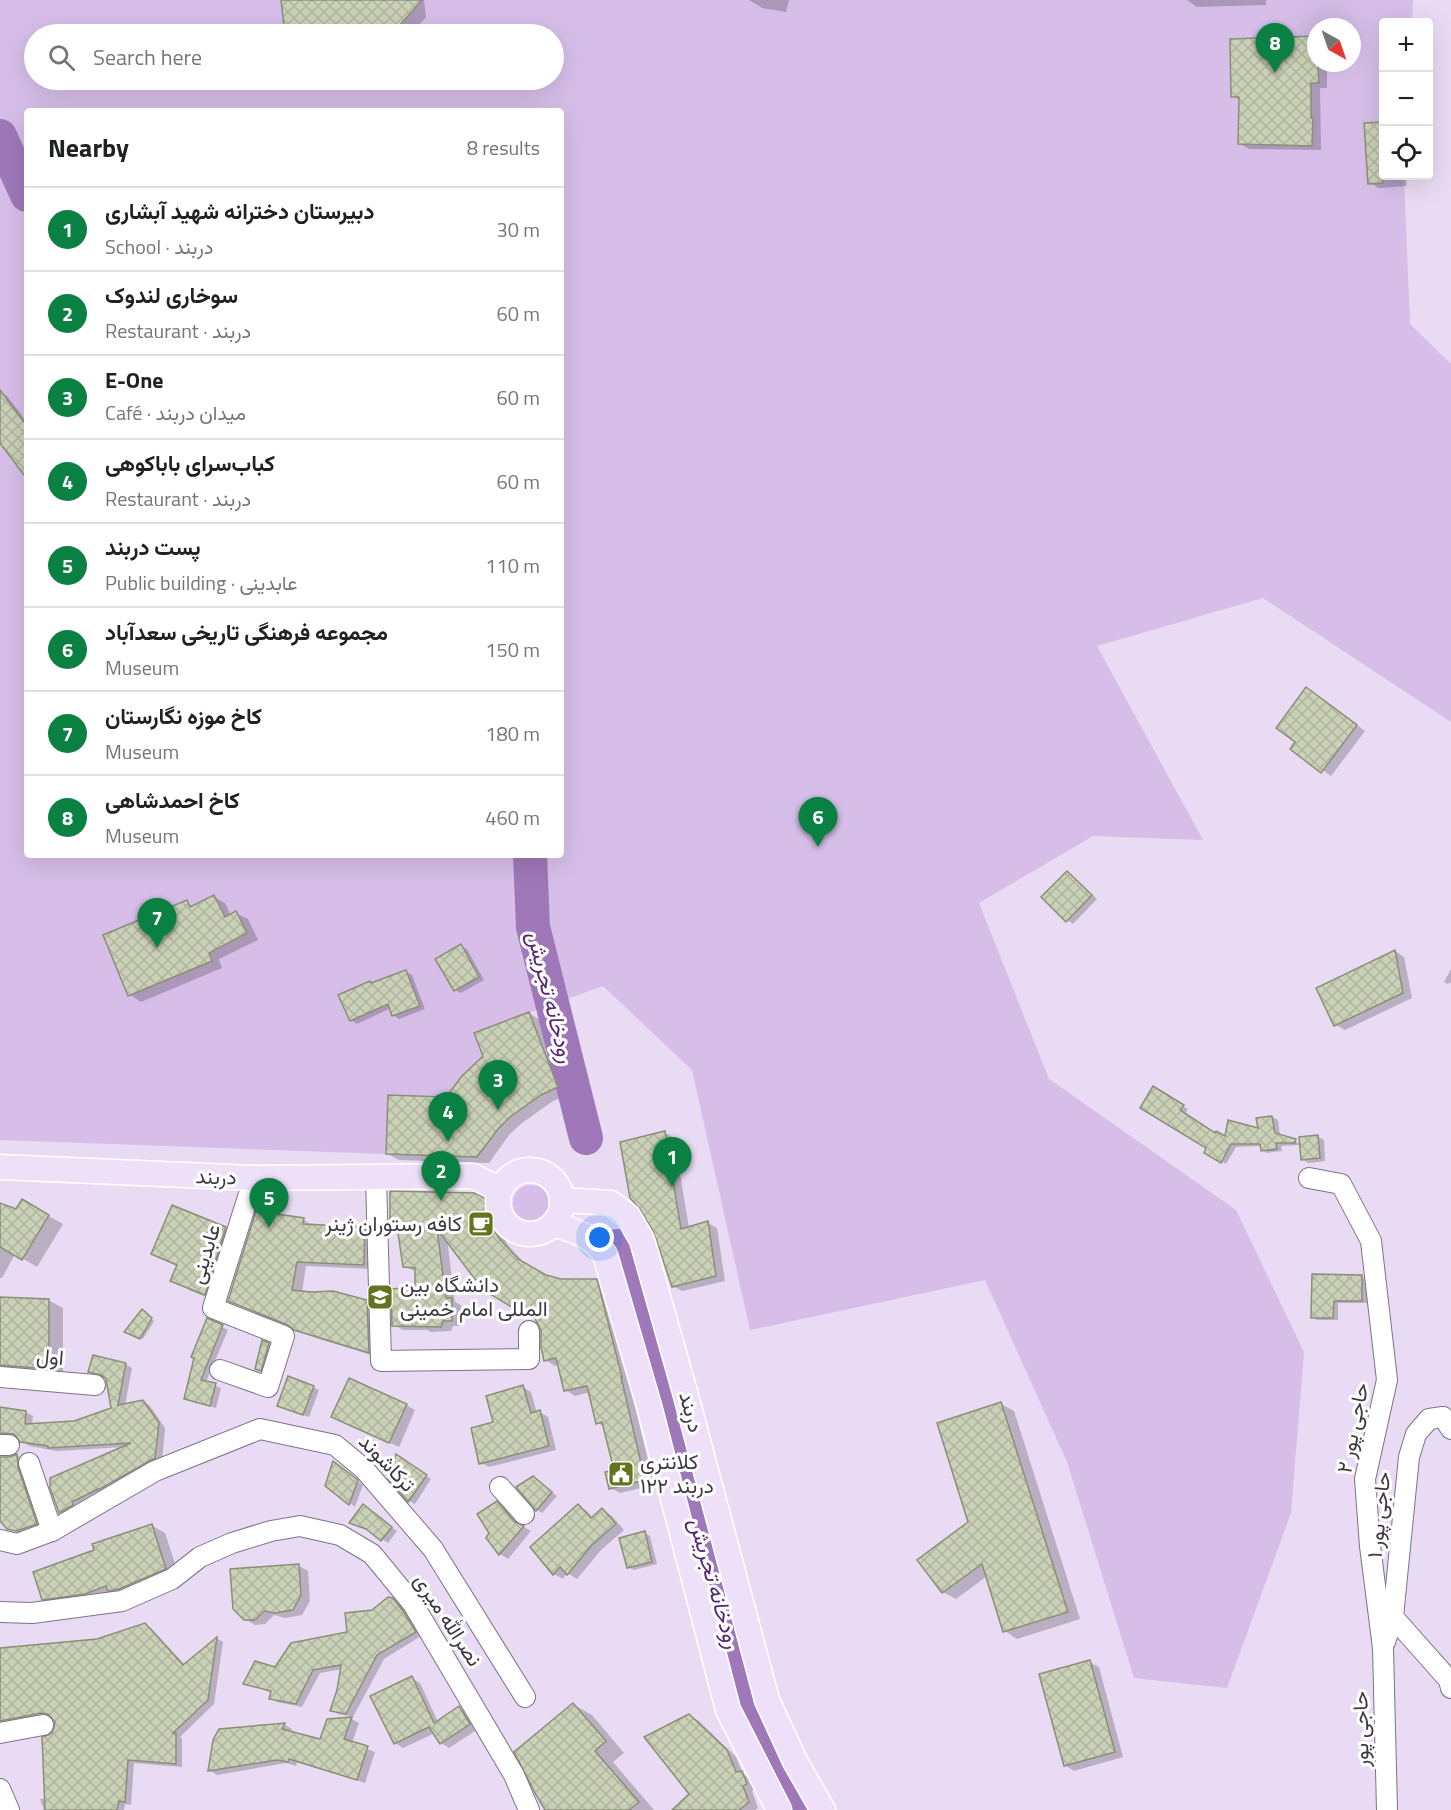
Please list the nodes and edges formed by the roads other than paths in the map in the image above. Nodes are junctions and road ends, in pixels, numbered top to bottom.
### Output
1 (0, 1167) edge
2 (376, 1177) junction
3 (254, 1178) junction
4 (1309, 1178) dead end
5 (500, 1190) junction
6 (562, 1200) junction
7 (554, 1224) junction
8 (529, 1331) dead end
9 (220, 1370) dead end
10 (0, 1377) edge
11 (95, 1384) dead end
12 (1451, 1429) edge
13 (30, 1463) dead end
14 (500, 1487) dead end
15 (524, 1514) dead end
16 (52, 1531) junction
17 (0, 1540) edge
18 (0, 1612) edge
19 (1393, 1617) junction
20 (1383, 1648) junction
21 (1451, 1688) edge
22 (525, 1697) dead end
23 (43, 1725) dead end
24 (0, 1733) edge
25 (783, 1736) junction
26 (749, 1752) junction
27 (807, 1784) junction
28 (0, 1789) edge
29 (776, 1805) edge
30 (9, 1810) edge
31 (529, 1810) edge
32 (823, 1810) edge
33 (1387, 1810) edge

1 - 3 main road, دربند
2 - 3 main road, دربند
2 - 5 main road, دربند
2 - 8 street
3 - 9 street, عابدینی
4 - 20 street, حاجی پور ۲
5 - 6 main road
5 - 7 main road
6 - 7 main road
6 - 25 main road, دربند
7 - 26 main road, دربند
10 - 11 street, اول
12 - 19 street, حاجی پور ۱
13 - 16 street
14 - 15 street
16 - 17 street, ترکاشوند
16 - 22 street, ترکاشوند
18 - 31 street, نصرالله میری
19 - 20 street, حاجی پور ۱
19 - 21 street
20 - 33 street, حاجی پور
23 - 24 street
25 - 26 main road
25 - 27 main road, دربند
26 - 29 main road, دربند
27 - 29 main road
27 - 32 main road, دربند
28 - 30 street

